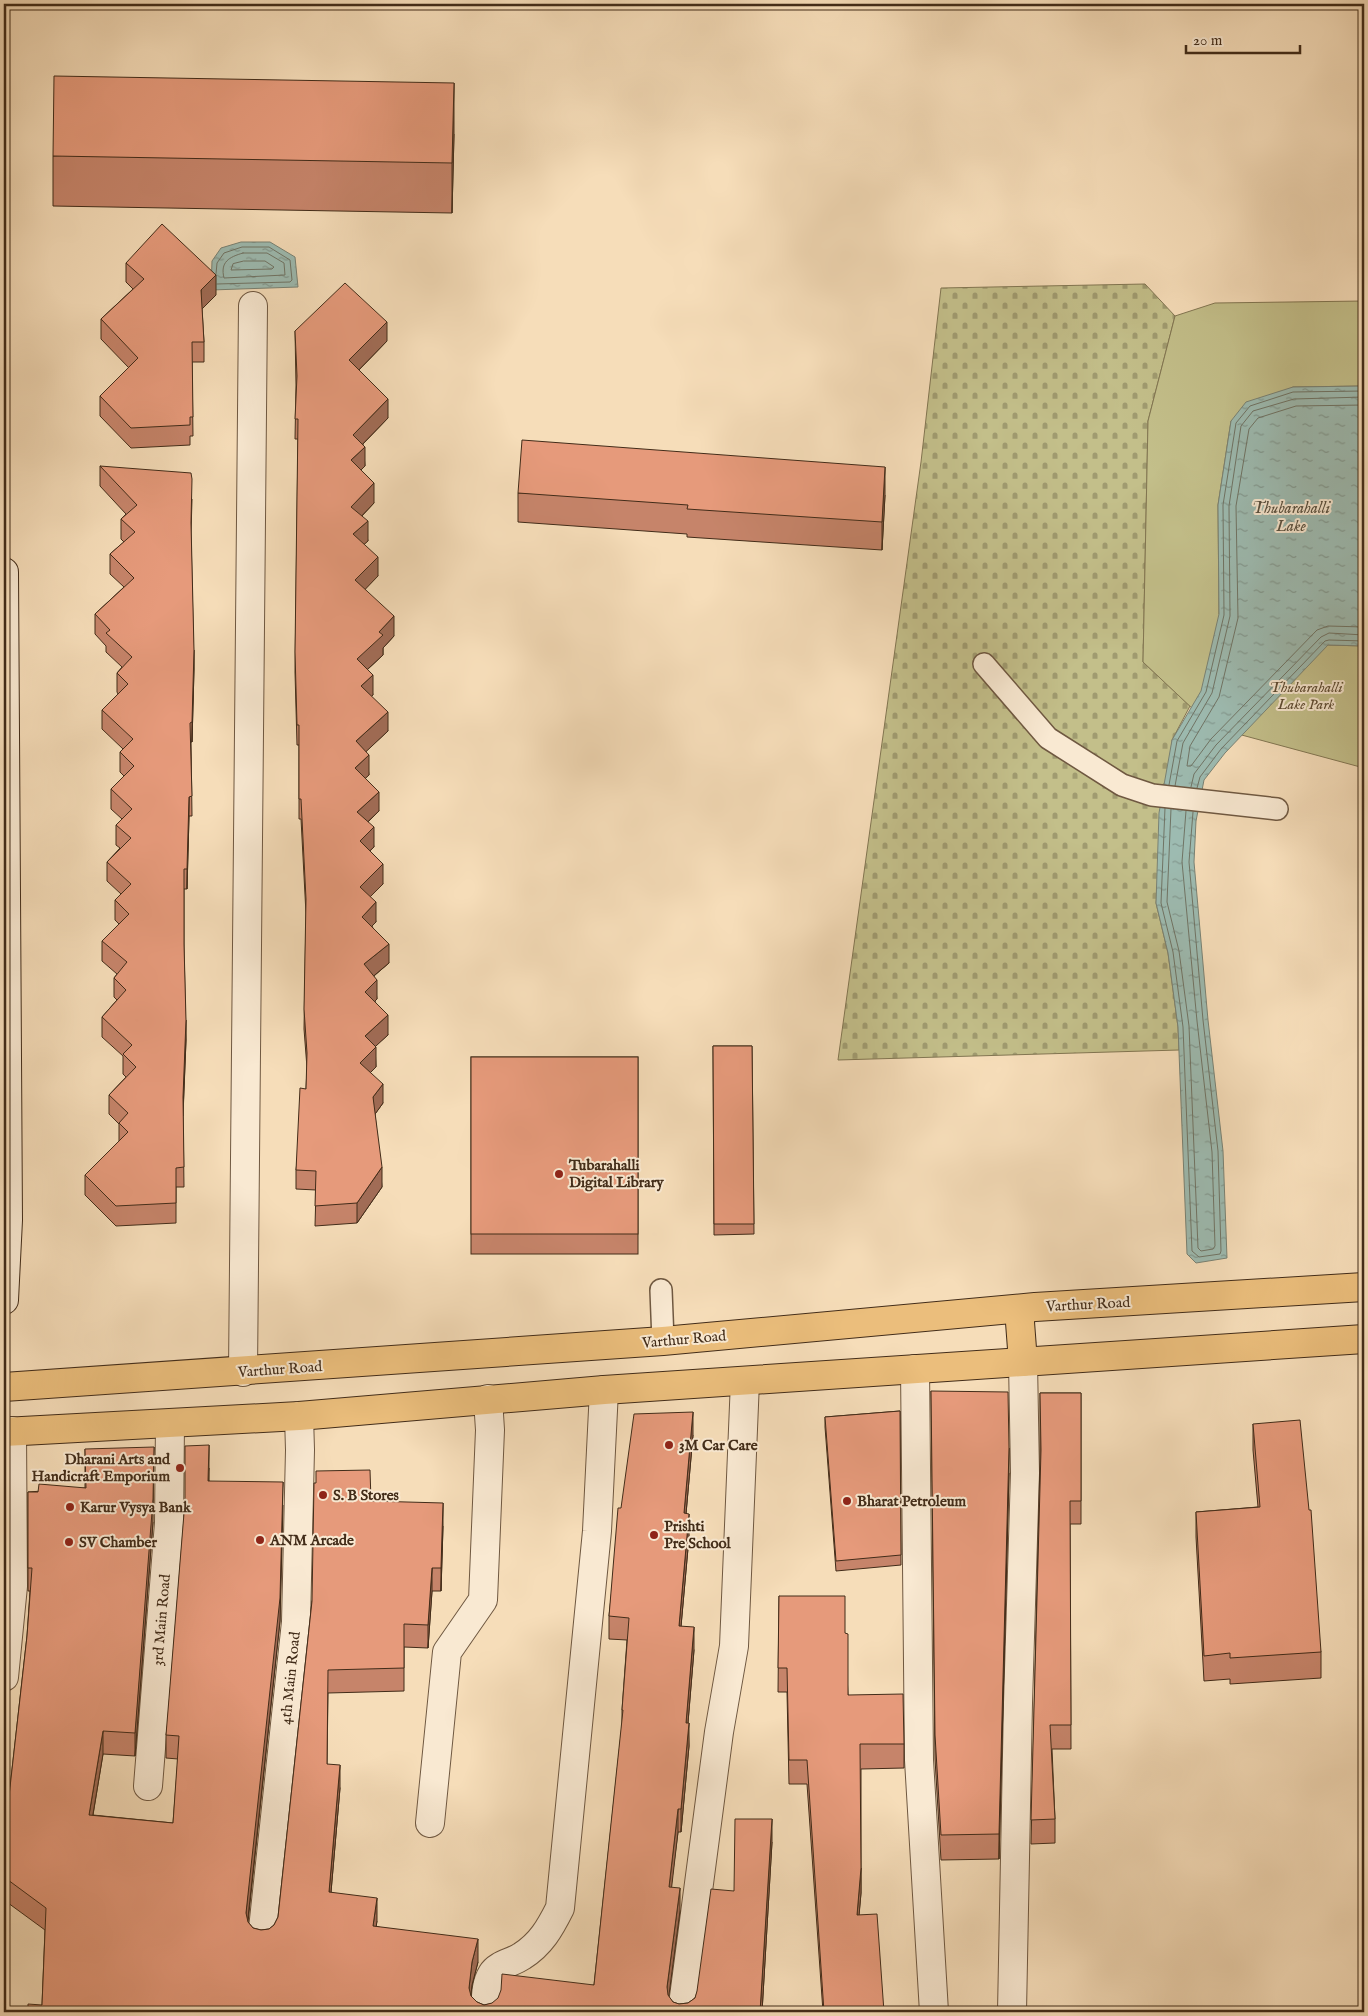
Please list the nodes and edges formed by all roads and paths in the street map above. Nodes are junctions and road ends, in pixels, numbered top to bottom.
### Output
1 (253, 306) dead end
2 (4, 572) edge
3 (984, 664) dead end
4 (4, 665) edge
5 (1277, 809) dead end
6 (5, 832) edge
7 (5, 891) edge
8 (5, 986) edge
9 (1364, 1287) edge
10 (660, 1290) dead end
11 (4, 1300) edge
12 (1019, 1309) junction
13 (1364, 1339) edge
14 (663, 1342) junction
15 (1023, 1362) junction
16 (915, 1369) junction
17 (242, 1372) junction
18 (745, 1381) junction
19 (4, 1387) edge
20 (604, 1390) junction
21 (488, 1399) junction
22 (299, 1416) junction
23 (170, 1424) junction
24 (8, 1432) edge
25 (4, 1677) edge
26 (148, 1786) dead end
27 (430, 1823) dead end
28 (262, 1938) edge
29 (485, 2012) edge
30 (682, 2012) edge
31 (934, 2012) edge
32 (1012, 2012) edge

1 - 17 street
2 - 4 street
3 - 5 lane
4 - 6 street
6 - 7 street
7 - 8 street
8 - 11 street
9 - 12 main road, Varthur Road
10 - 14 lane
12 - 14 main road, Varthur Road
12 - 15 main road
13 - 15 main road
14 - 17 main road, Varthur Road
15 - 16 main road
15 - 32 street
16 - 18 main road
16 - 31 street
17 - 19 main road, Varthur Road
18 - 20 main road
18 - 30 street
20 - 21 main road
20 - 29 street
21 - 22 main road
21 - 27 street
22 - 23 main road
22 - 28 street, 4th Main Road
23 - 24 main road
23 - 26 street, 3rd Main Road
24 - 25 street

